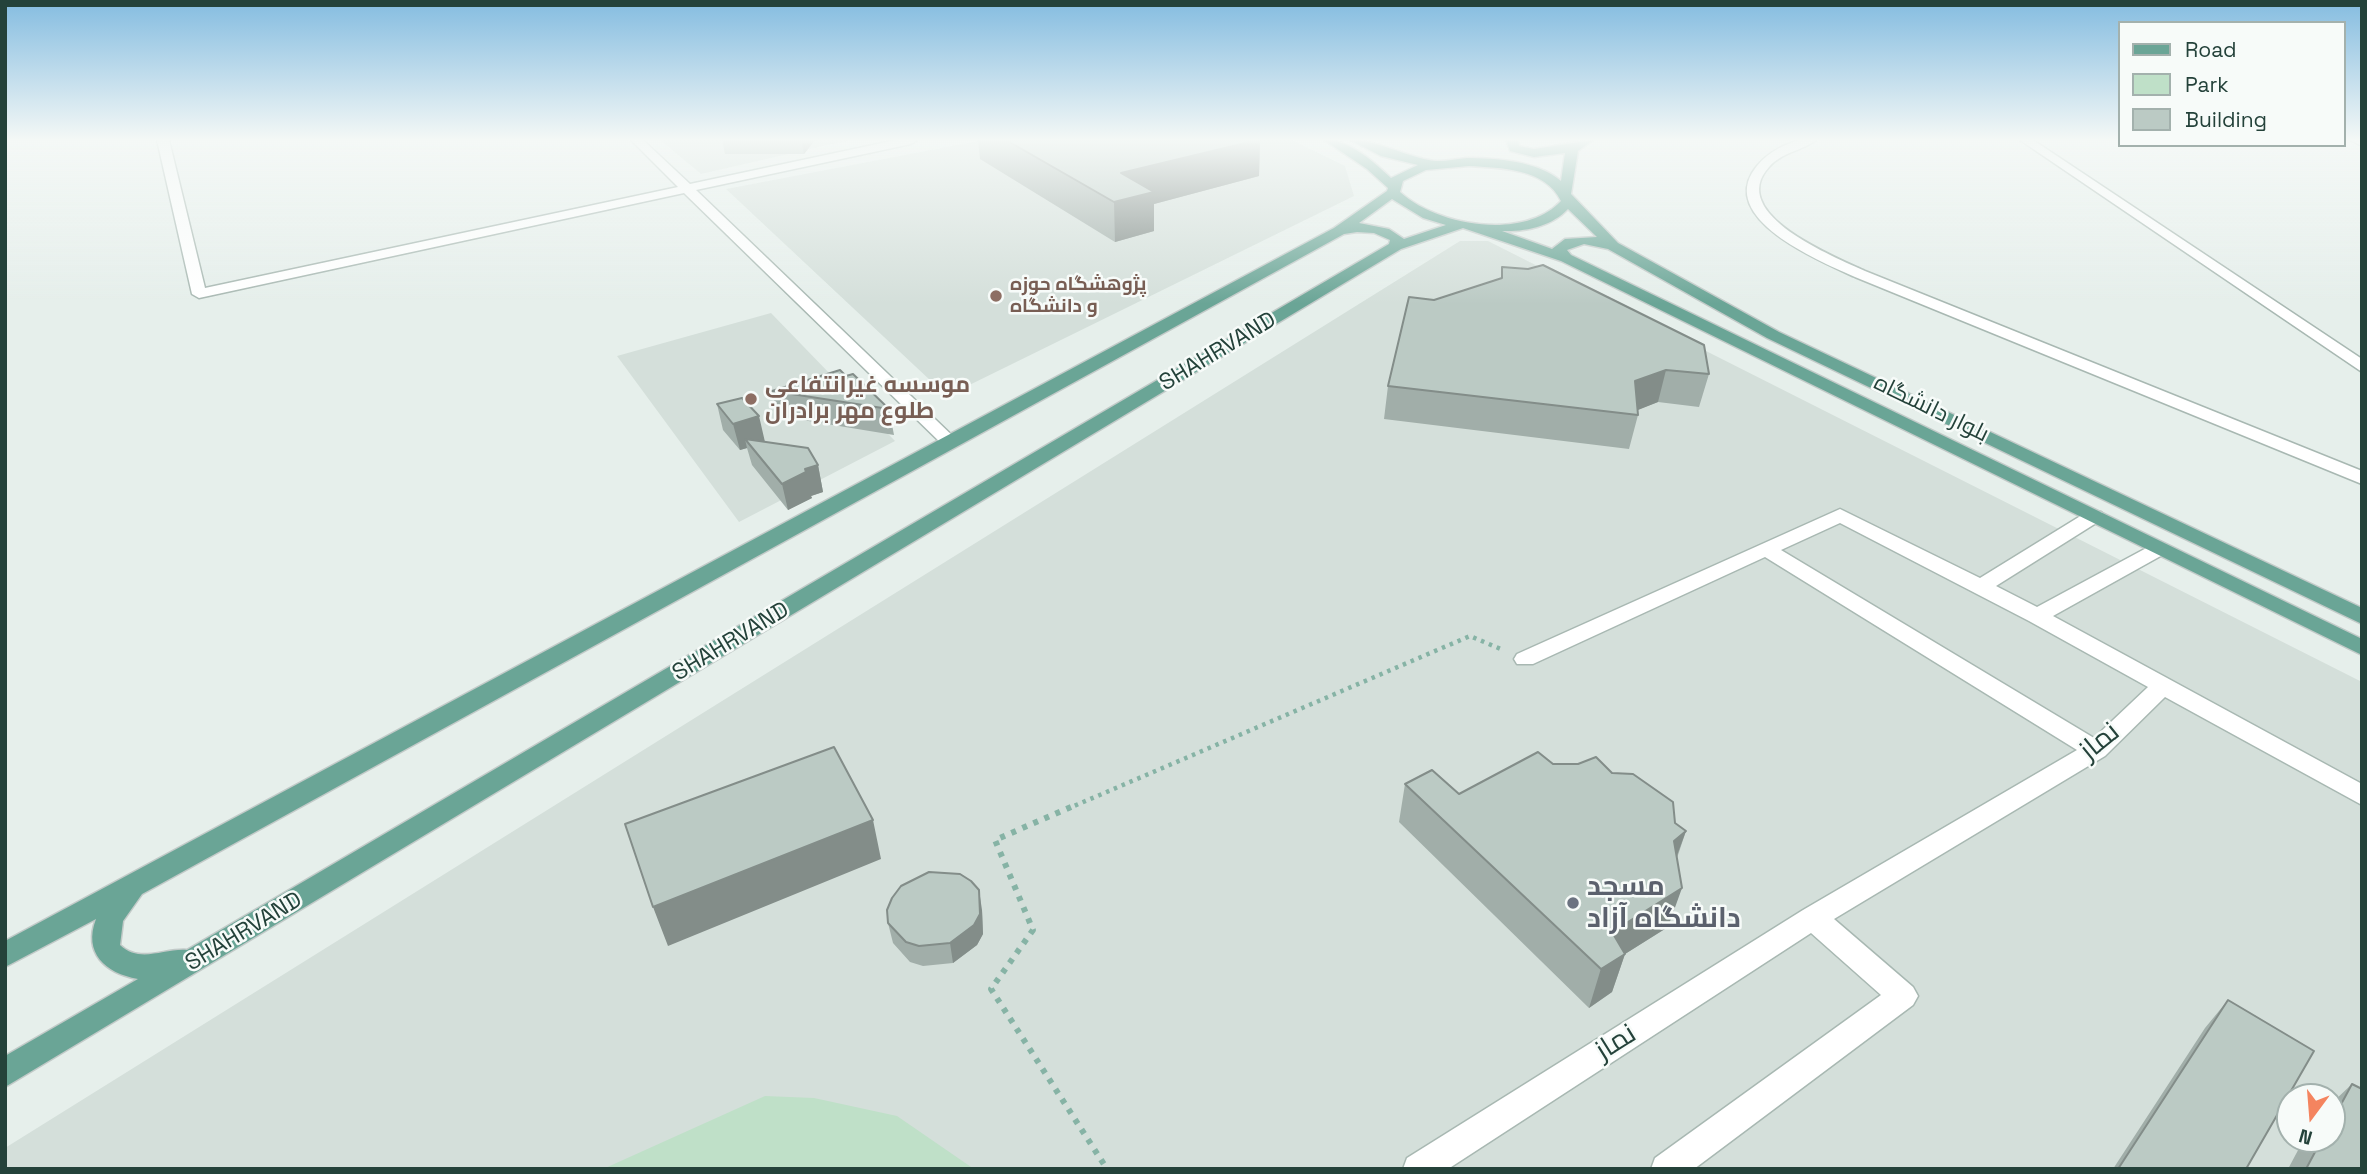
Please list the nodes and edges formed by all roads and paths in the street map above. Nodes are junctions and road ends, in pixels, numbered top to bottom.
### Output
1 (176, 195) edge
2 (668, 195) edge
3 (696, 195) edge
4 (1387, 195) edge
5 (1397, 195) edge
6 (1565, 195) edge
7 (1754, 195) edge
8 (2107, 195) edge
9 (1567, 197) junction
10 (1468, 225) junction
11 (1339, 231) junction
12 (1396, 246) junction
13 (1612, 246) junction
14 (1566, 258) junction
15 (2362, 368) edge
16 (950, 442) junction
17 (2362, 478) edge
18 (2094, 516) junction
19 (1764, 548) junction
20 (2159, 549) junction
21 (1980, 587) junction
22 (2037, 616) junction
23 (2362, 617) edge
24 (2362, 648) edge
25 (1525, 659) joint
26 (2163, 686) junction
27 (2096, 750) junction
28 (2362, 796) edge
29 (141, 881) junction
30 (1813, 918) junction
31 (217, 948) junction
32 (5, 955) edge
33 (5, 1073) edge
34 (1107, 1169) edge
35 (1419, 1169) edge
36 (1667, 1169) edge

1 - 2 street
3 - 16 street
4 - 11 main road, SHAHRVAND
5 - 10 main road
6 - 9 main road, بلوار دانشگاه
7 - 17 street
8 - 15 street
9 - 10 main road
9 - 13 main road, بلوار دانشگاه
10 - 12 main road, SHAHRVAND
10 - 14 main road, بلوار دانشگاه
11 - 12 main road
11 - 16 main road, SHAHRVAND
12 - 31 main road, SHAHRVAND
13 - 14 main road
13 - 23 main road, بلوار دانشگاه
14 - 18 main road, بلوار دانشگاه
16 - 29 main road, SHAHRVAND
18 - 20 main road, بلوار دانشگاه
18 - 21 street
19 - 21 street
19 - 25 street
19 - 27 street
20 - 22 street
20 - 24 main road, بلوار دانشگاه
21 - 22 street
22 - 26 street
25 - 34 path
26 - 27 street, نماز
26 - 28 street
27 - 30 street, نماز
29 - 31 main road
29 - 32 main road, SHAHRVAND
30 - 35 street, نماز
30 - 36 street
31 - 33 main road, SHAHRVAND

